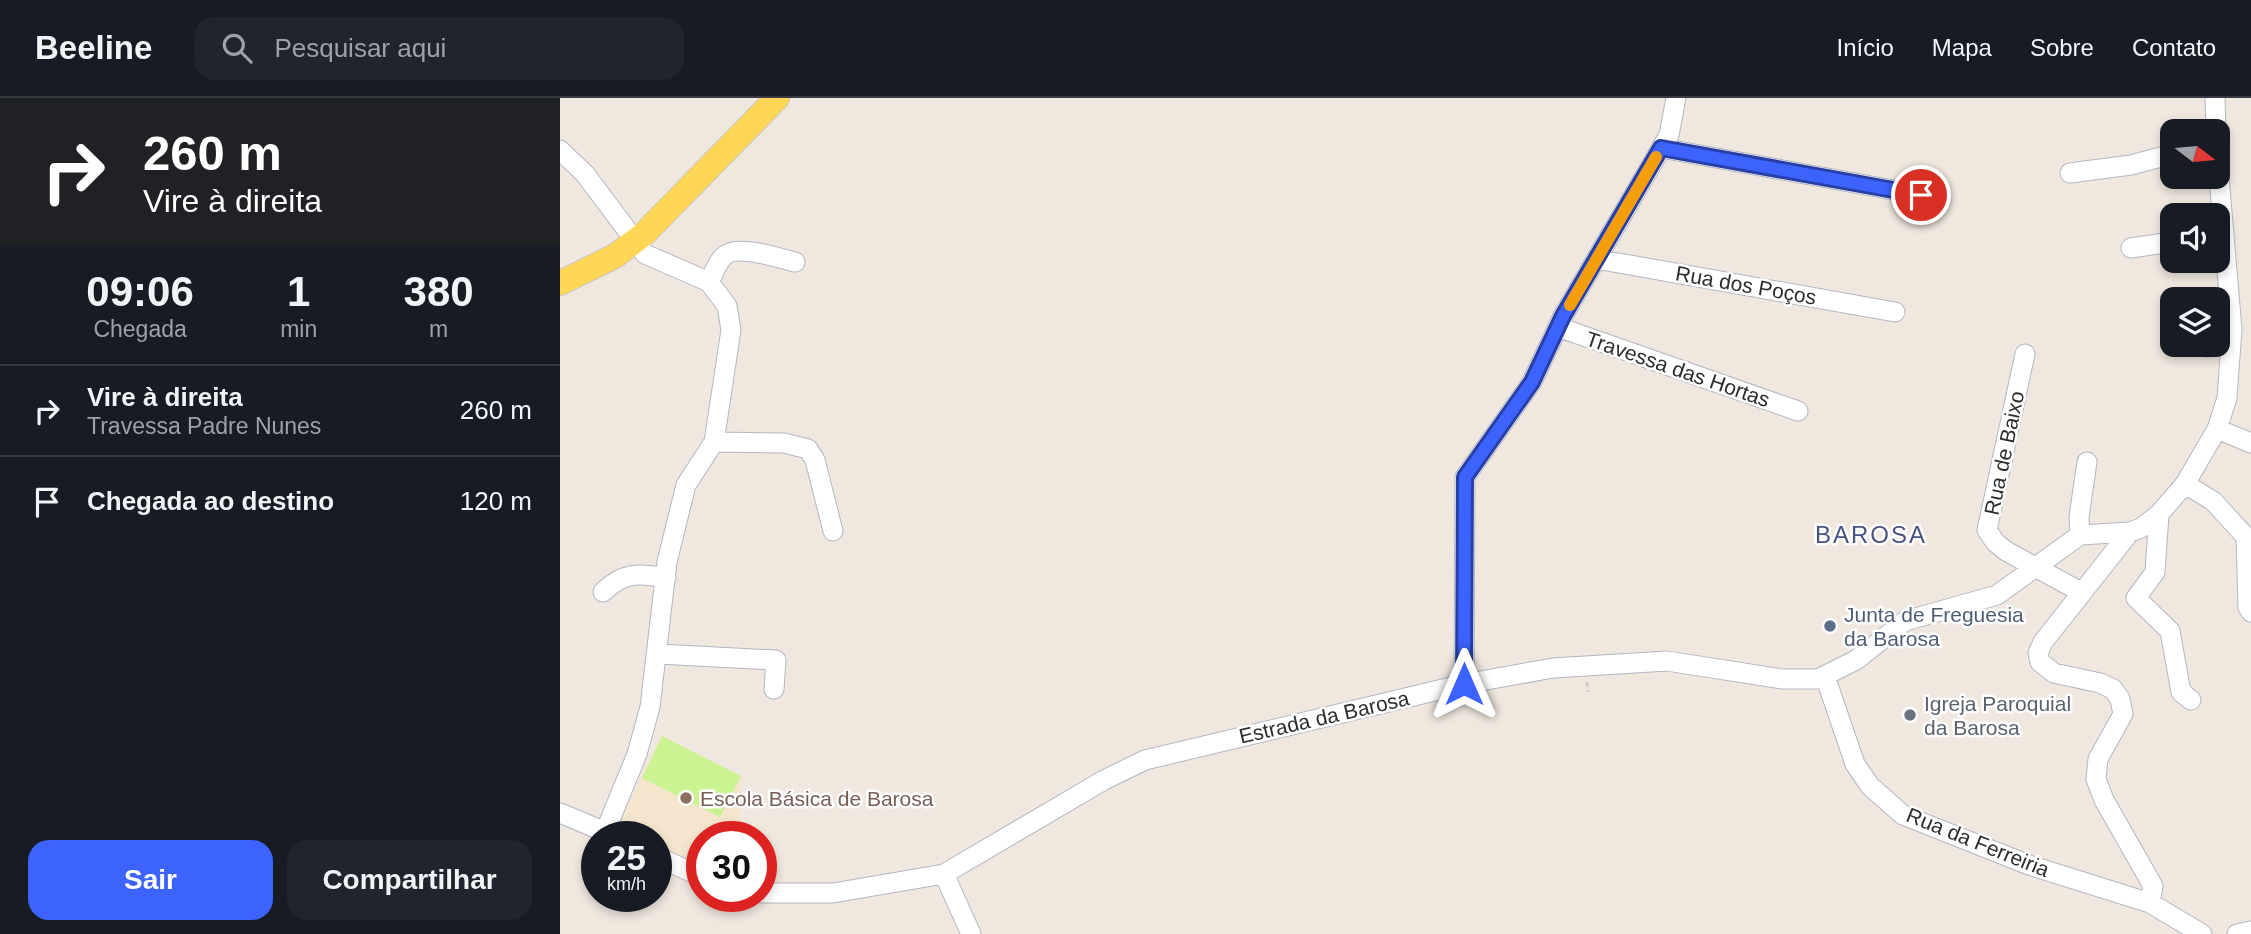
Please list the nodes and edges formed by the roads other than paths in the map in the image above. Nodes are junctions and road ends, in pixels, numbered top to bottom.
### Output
1 (1676, 98) edge
2 (2215, 98) edge
3 (770, 100) edge
4 (2216, 119) edge
5 (1661, 148) junction
6 (560, 150) edge
7 (2160, 158) edge
8 (2070, 173) dead end
9 (1921, 195) dead end
10 (634, 242) junction
11 (2160, 244) edge
12 (2131, 248) dead end
13 (1596, 259) junction
14 (795, 262) dead end
15 (2223, 273) edge
16 (709, 282) junction
17 (560, 283) edge
18 (1895, 312) dead end
19 (1558, 327) junction
20 (2231, 345) joint
21 (2025, 354) dead end
22 (1798, 411) dead end
23 (2217, 429) junction
24 (714, 442) junction
25 (2251, 443) edge
26 (2087, 462) dead end
27 (2185, 484) junction
28 (2159, 514) junction
29 (833, 531) dead end
30 (2130, 532) junction
31 (2080, 536) junction
32 (2038, 565) junction
33 (666, 578) junction
34 (603, 592) dead end
35 (2081, 592) junction
36 (2251, 612) edge
37 (658, 654) junction
38 (1825, 676) junction
39 (1464, 684) junction
40 (774, 689) dead end
41 (2191, 700) dead end
42 (560, 813) edge
43 (614, 821) edge
44 (581, 822) edge
45 (944, 874) junction
46 (777, 893) edge
47 (2150, 903) junction
48 (2251, 931) edge
49 (971, 934) edge
50 (2202, 934) edge
51 (2237, 934) edge

1 - 5 street
2 - 4 street
3 - 10 main road
5 - 9 street
5 - 13 street
6 - 10 street
7 - 8 street
10 - 16 street
10 - 17 main road
11 - 12 street
13 - 18 street, Rua dos Poços
13 - 19 street
14 - 16 street
15 - 20 street
16 - 24 street
19 - 22 street, Travessa das Hortas
19 - 39 street
20 - 23 street
21 - 32 street, Rua de Baixo
23 - 25 street
23 - 27 street
24 - 29 street
24 - 33 street
26 - 31 street
27 - 28 street
27 - 36 street
28 - 30 street
28 - 41 street
30 - 31 street
30 - 35 street
31 - 32 street, Estrada da Barosa
32 - 35 street
32 - 38 street, Estrada da Barosa
33 - 34 street
33 - 37 street
35 - 47 street
37 - 40 street
37 - 43 street
38 - 39 street, Estrada da Barosa
38 - 47 street, Rua da Ferreiria
39 - 45 street, Estrada da Barosa
42 - 44 street
45 - 46 street, Estrada da Barosa
45 - 49 street
47 - 50 street, Rua da Ferreiria
48 - 51 street

